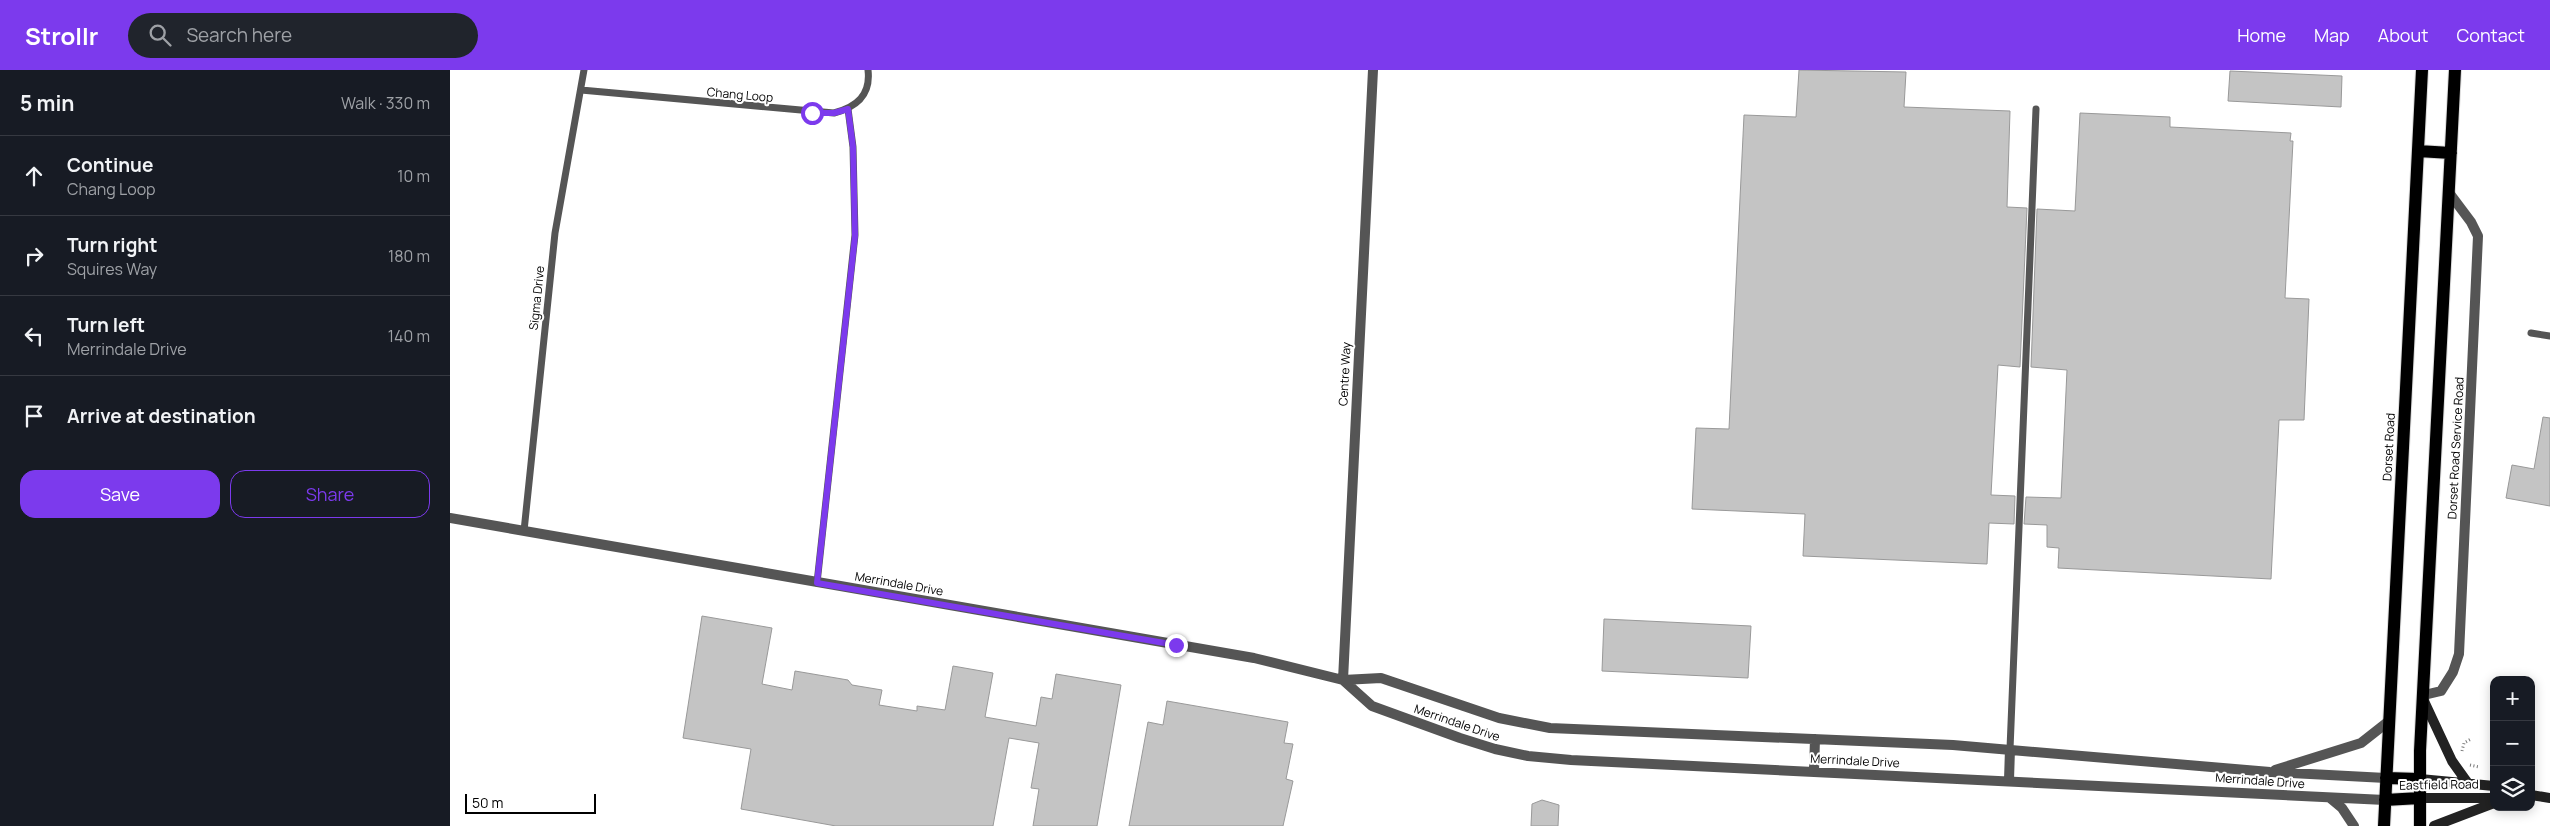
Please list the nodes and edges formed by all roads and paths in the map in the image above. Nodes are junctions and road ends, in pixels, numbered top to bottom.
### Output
1 (584, 70) edge
2 (868, 70) edge
3 (1373, 70) edge
4 (2422, 70) edge
5 (2455, 70) edge
6 (581, 90) junction
7 (848, 109) junction
8 (2036, 109) dead end
9 (2418, 151) junction
10 (2451, 153) junction
11 (2450, 194) junction
12 (2531, 333) dead end
13 (2550, 336) edge
14 (450, 518) edge
15 (524, 531) junction
16 (817, 583) junction
17 (1343, 680) junction
18 (2424, 698) junction
19 (2389, 721) junction
20 (1815, 739) junction
21 (2010, 749) junction
22 (1814, 771) junction
23 (2270, 772) junction
24 (2386, 778) junction
25 (2420, 779) junction
26 (2009, 780) junction
27 (2467, 782) junction
28 (2490, 785) edge
29 (2535, 796) edge
30 (2330, 798) junction
31 (2420, 798) junction
32 (2490, 798) edge
33 (2550, 798) edge
34 (2385, 800) junction
35 (2490, 805) edge
36 (2354, 826) edge
37 (2384, 826) edge
38 (2420, 826) edge
39 (2434, 826) edge

1 - 6 lane, Sigma Drive
2 - 7 lane
3 - 17 street, Centre Way
4 - 9 main road, Dorset Road
5 - 10 main road
6 - 7 lane, Chang Loop
6 - 15 lane, Sigma Drive
7 - 16 lane
8 - 21 lane
9 - 10 main road
9 - 19 main road, Dorset Road
10 - 11 main road
11 - 18 main road
11 - 18 street, Dorset Road Service Road
12 - 13 lane
14 - 15 street, Merrindale Drive
15 - 16 street, Merrindale Drive
16 - 17 street, Merrindale Drive
17 - 20 street, Merrindale Drive
17 - 22 street, Merrindale Drive
18 - 25 main road
18 - 27 main road
19 - 23 street
19 - 24 main road, Dorset Road
20 - 21 street, Merrindale Drive
20 - 22 street
21 - 23 street, Merrindale Drive
21 - 26 street
22 - 26 street, Merrindale Drive
23 - 24 street, Merrindale Drive
24 - 25 main road, Eastfield Road
24 - 34 main road, Dorset Road
25 - 27 main road, Eastfield Road
25 - 31 main road
26 - 30 street, Merrindale Drive
27 - 28 main road, Eastfield Road
29 - 33 main road
30 - 34 street, Merrindale Drive
30 - 36 street
31 - 32 main road, Eastfield Road
31 - 34 main road, Eastfield Road
31 - 38 main road
34 - 37 main road, Dorset Road
35 - 39 main road

